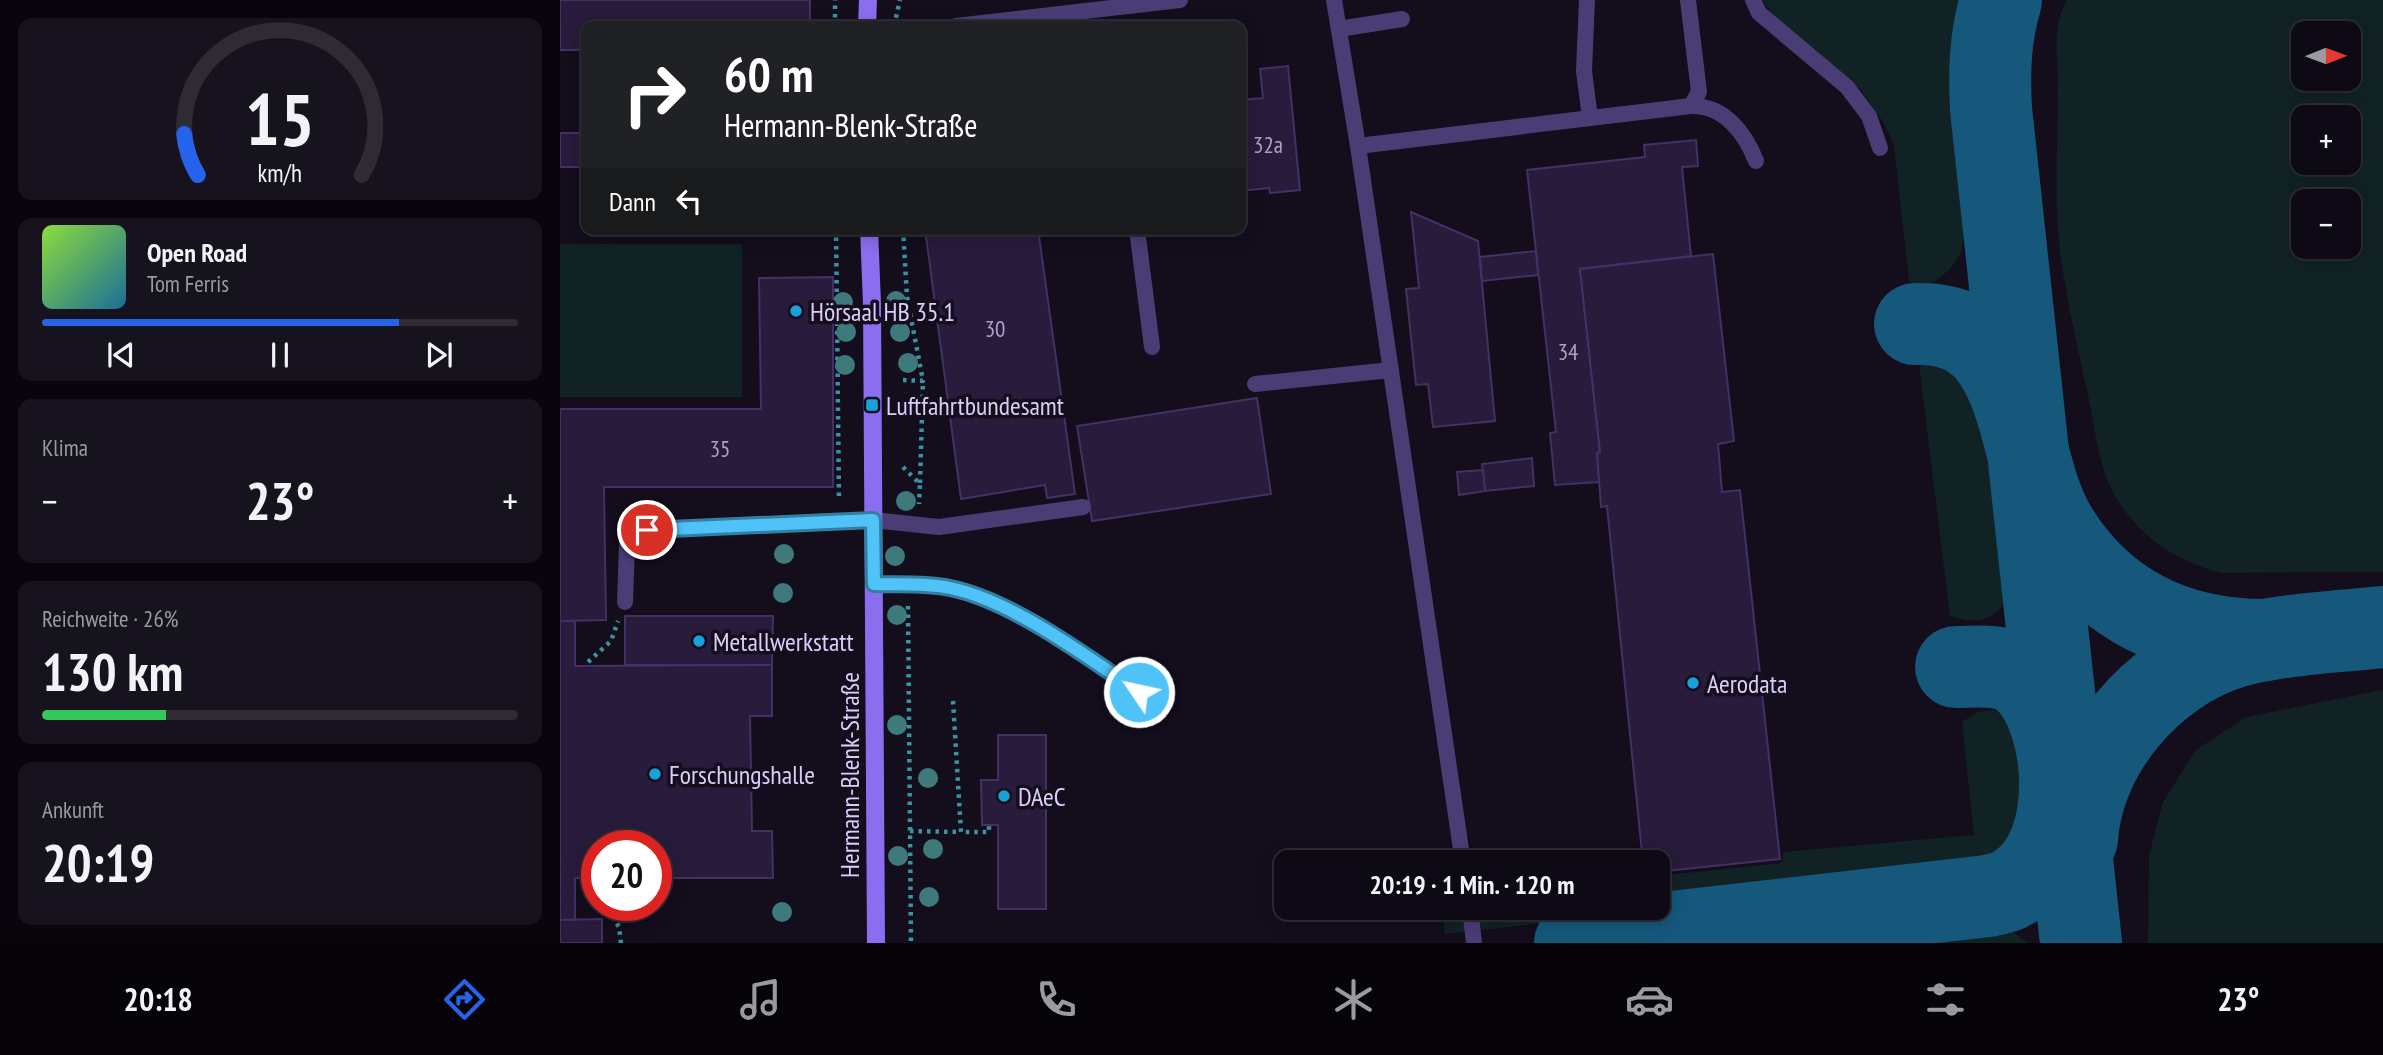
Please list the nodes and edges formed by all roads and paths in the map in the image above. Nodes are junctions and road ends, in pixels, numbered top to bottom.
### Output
1 (835, 0) edge
2 (868, 0) edge
3 (900, 0) edge
4 (1180, 0) edge
5 (1334, 0) edge
6 (1587, 0) edge
7 (1688, 0) edge
8 (1753, 0) edge
9 (1402, 19) dead end
10 (835, 21) edge
11 (867, 21) edge
12 (895, 21) edge
13 (1017, 21) edge
14 (1339, 29) junction
15 (1691, 106) junction
16 (1590, 118) junction
17 (1357, 146) junction
18 (1881, 148) dead end
19 (1756, 161) dead end
20 (836, 235) edge
21 (869, 235) edge
22 (903, 235) edge
23 (1138, 235) edge
24 (1152, 347) dead end
25 (1391, 370) junction
26 (903, 380) dead end
27 (923, 381) junction
28 (1255, 384) dead end
29 (849, 429) dead end
30 (903, 467) dead end
31 (920, 484) junction
32 (1083, 507) dead end
33 (873, 520) junction
34 (917, 524) junction
35 (874, 584) junction
36 (908, 586) junction
37 (625, 602) joint
38 (588, 662) dead end
39 (1139, 692) dead end
40 (953, 701) dead end
41 (989, 824) dead end
42 (910, 831) junction
43 (961, 832) junction
44 (1461, 850) edge
45 (1471, 920) edge
46 (615, 921) edge
47 (621, 943) edge
48 (876, 943) edge
49 (911, 943) edge
50 (1474, 943) edge

1 - 10 path
2 - 11 street
3 - 12 path
4 - 13 lane
5 - 14 lane
6 - 16 lane
7 - 15 lane
8 - 18 lane
9 - 14 lane
14 - 17 lane
15 - 16 lane
15 - 19 lane
16 - 17 lane
17 - 25 lane
20 - 29 path
21 - 33 street, Hermann-Blenk-Straße
22 - 27 path
23 - 24 lane
25 - 28 lane
25 - 44 lane
26 - 27 path
27 - 31 path
30 - 31 path
31 - 34 path
32 - 34 lane
33 - 34 lane
33 - 35 street, Hermann-Blenk-Straße
33 - 37 lane
35 - 36 lane
35 - 48 street, Hermann-Blenk-Straße
36 - 39 lane
36 - 42 path
37 - 38 path
40 - 43 path
41 - 43 path
42 - 43 path
42 - 49 path
45 - 50 lane
46 - 47 path

